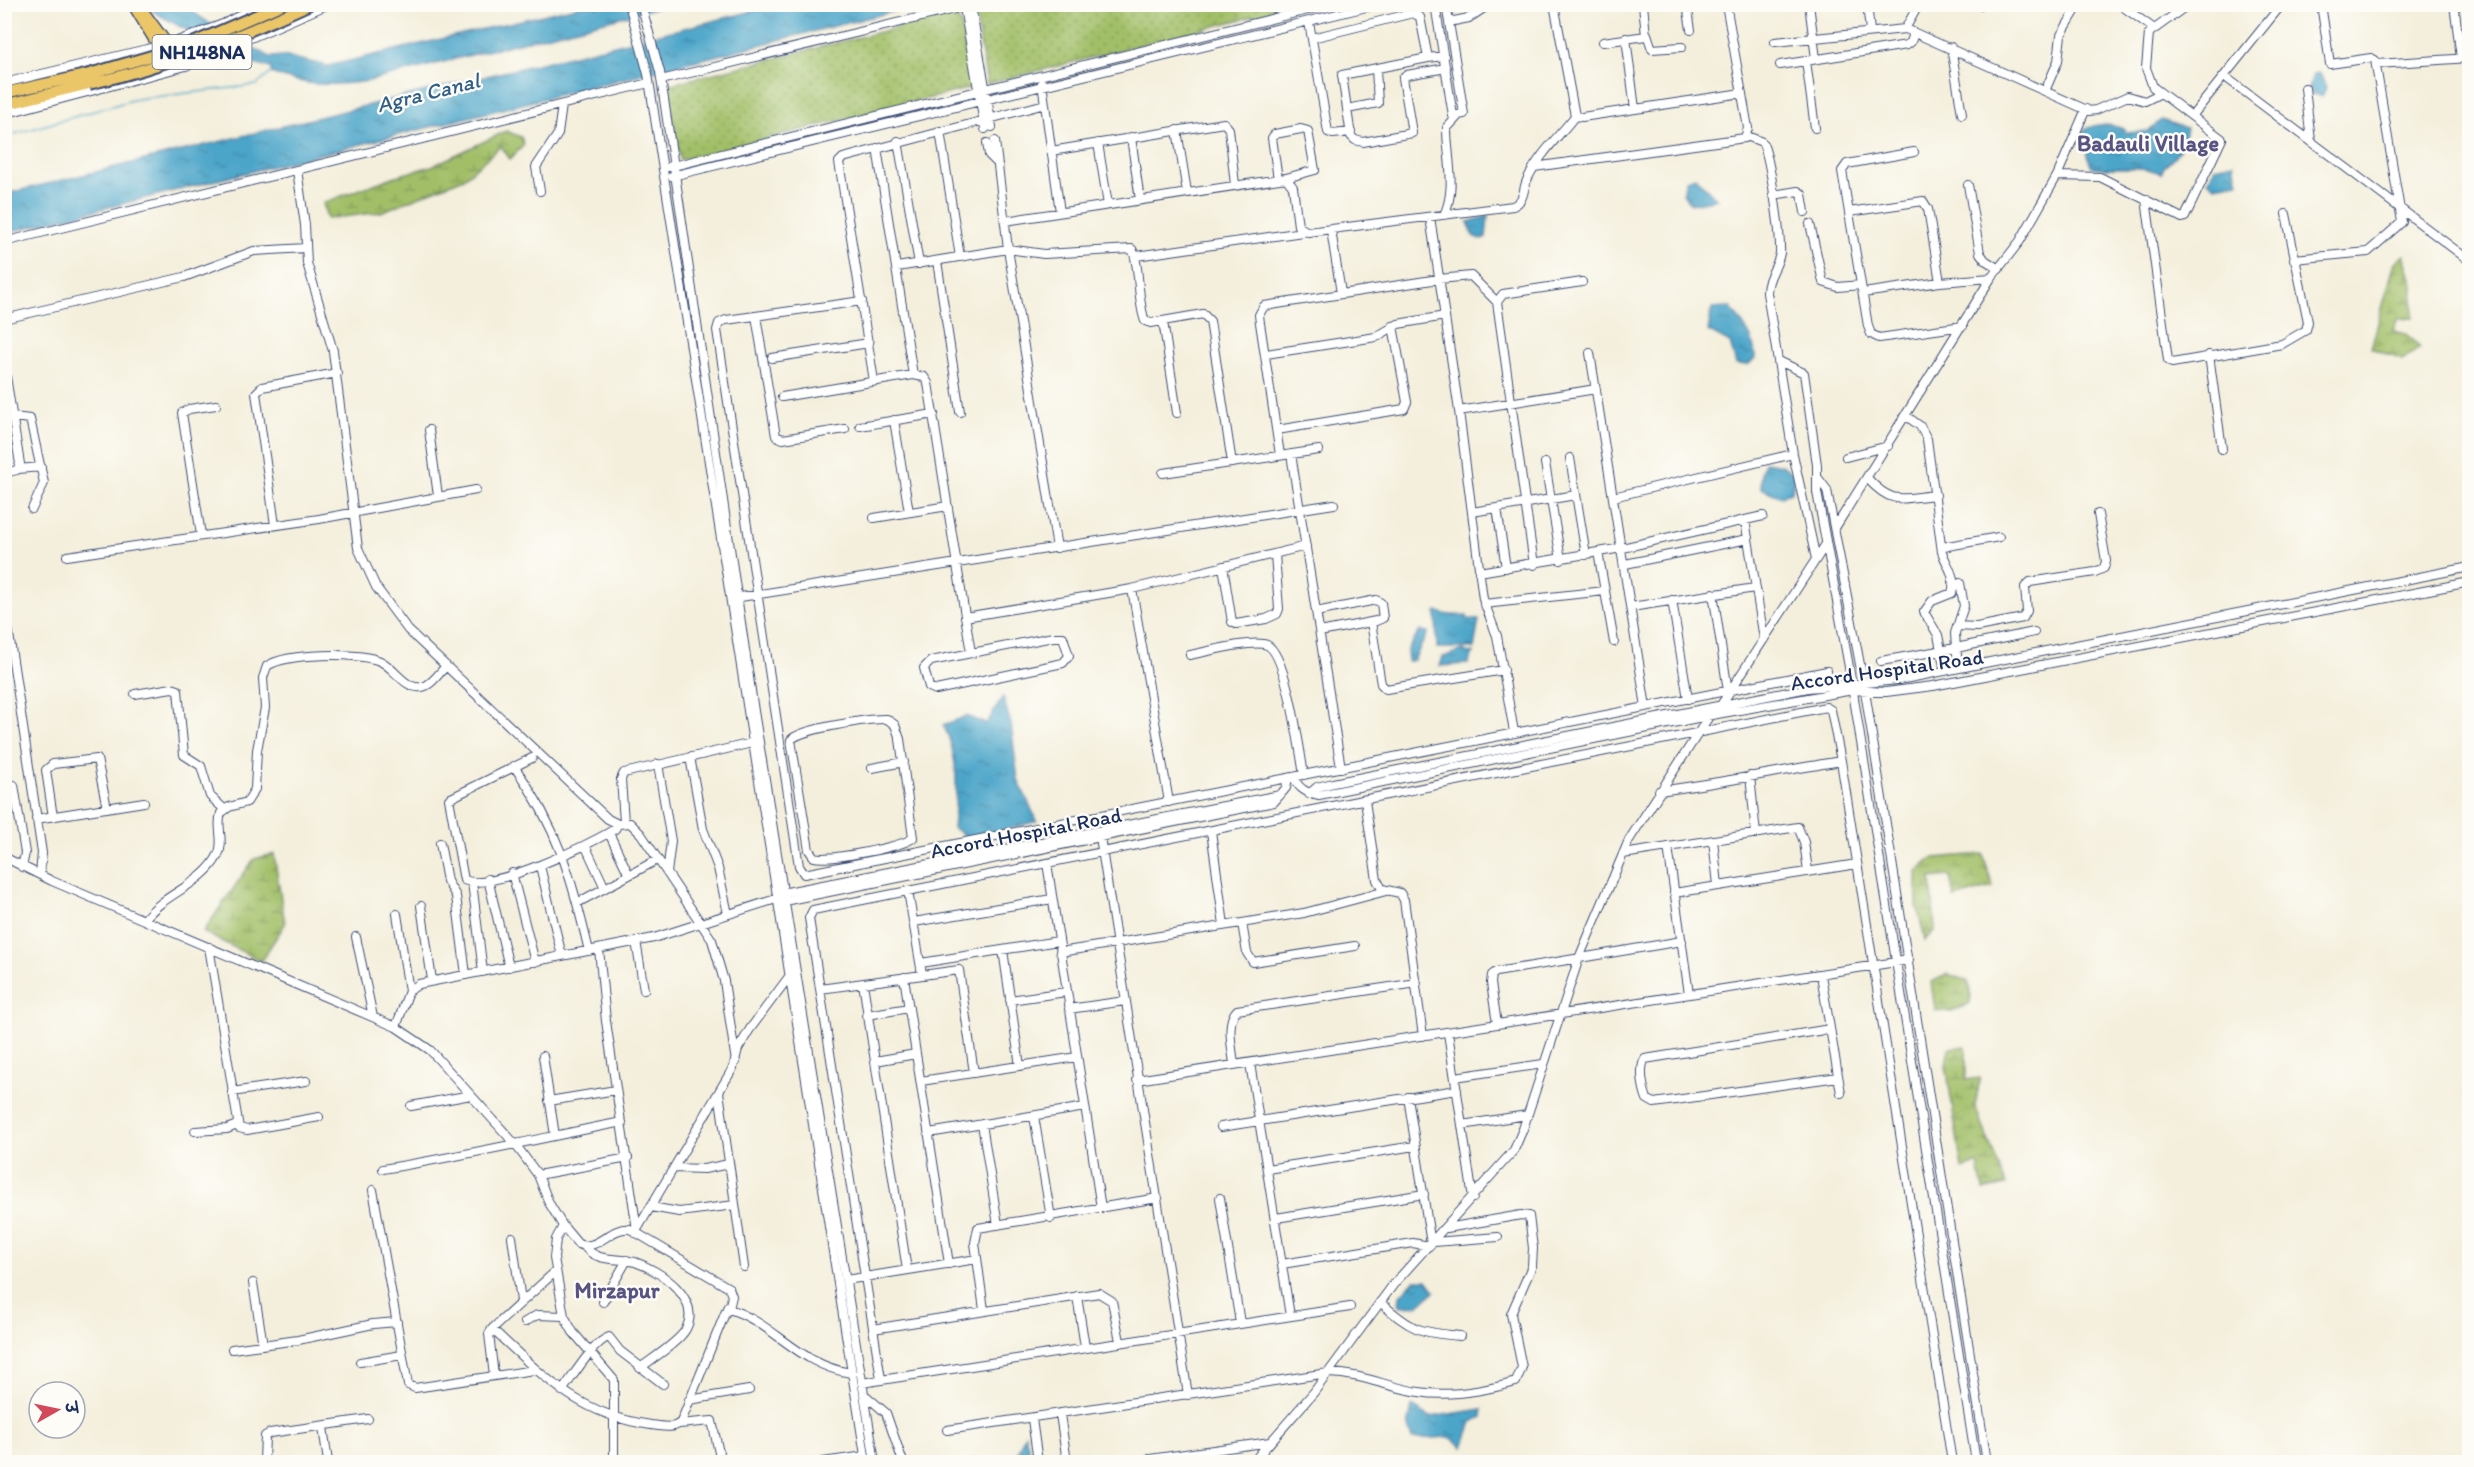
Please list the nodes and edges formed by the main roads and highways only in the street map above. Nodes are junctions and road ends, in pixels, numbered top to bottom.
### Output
1 (132, 4) edge
2 (139, 4) edge
3 (283, 4) edge
4 (316, 6) edge
5 (88, 80) junction
6 (4, 93) edge
7 (4, 105) edge

1 - 2 main road
3 - 5 highway, NH148NA, bridge
4 - 5 highway, NH148NA, bridge
5 - 6 highway, NH148NA
5 - 7 highway, NH148NA

